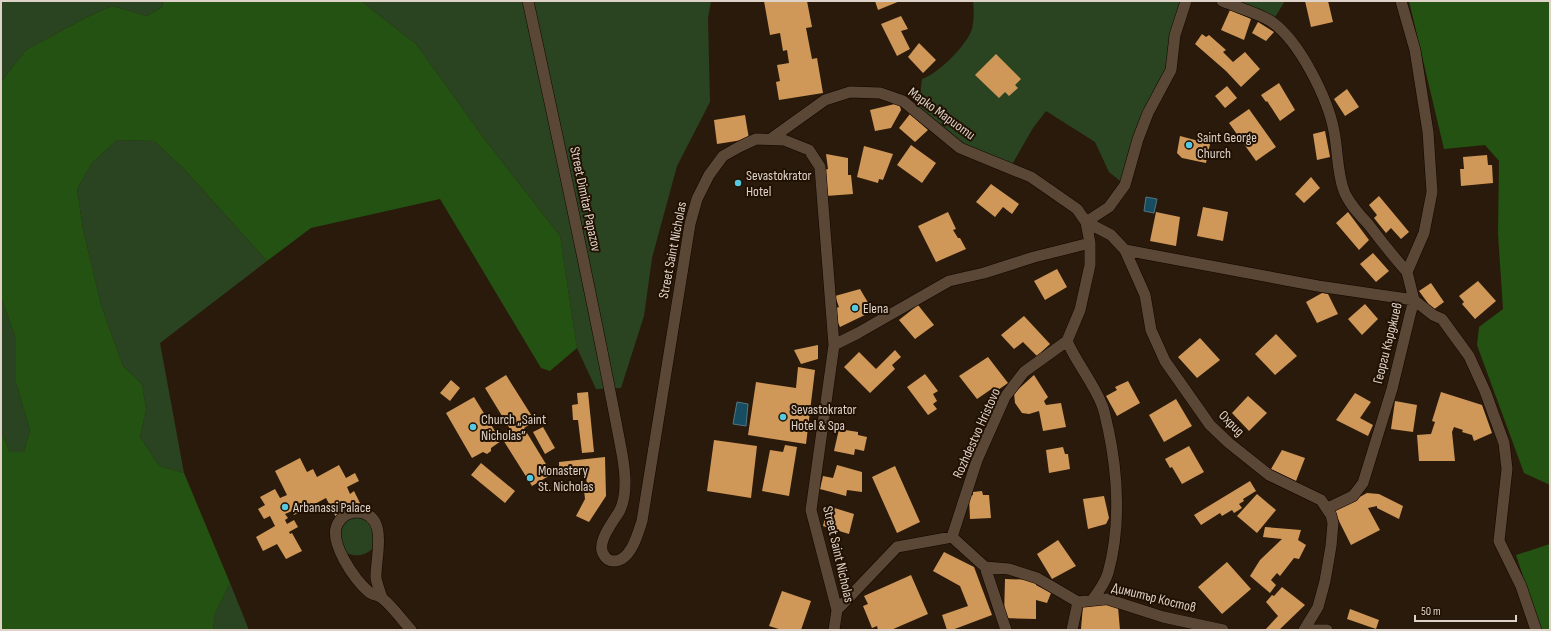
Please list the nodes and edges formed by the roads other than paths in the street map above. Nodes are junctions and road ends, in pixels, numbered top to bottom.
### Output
1 (528, 1) edge
2 (1186, 1) edge
3 (1222, 1) edge
4 (1401, 1) edge
5 (772, 138) junction
6 (1086, 222) junction
7 (1090, 242) junction
8 (1125, 250) junction
9 (1407, 272) junction
10 (1414, 300) junction
11 (1067, 341) junction
12 (834, 345) junction
13 (613, 404) joint
14 (1328, 508) junction
15 (952, 537) junction
16 (985, 567) junction
17 (382, 598) junction
18 (1093, 599) junction
19 (1078, 602) junction
20 (837, 610) junction
21 (411, 630) edge
22 (834, 630) edge
23 (1006, 630) edge
24 (1072, 630) edge
25 (1223, 630) edge
26 (1304, 630) edge
27 (1312, 630) edge
28 (1327, 630) edge
29 (1536, 630) edge

1 - 13 street, Street Dimitar Papazov
2 - 6 street
3 - 9 street
4 - 9 street
5 - 6 street, Марко Мариоти
5 - 12 street, Street Saint Nicholas
5 - 13 street, Street Saint Nicholas
6 - 7 street
6 - 8 street, Охрид
7 - 11 street
7 - 12 street
8 - 10 street
8 - 14 street, Охрид
9 - 10 street, Георги Кърджиев
10 - 14 street, Георги Кърджиев
10 - 29 street
11 - 15 street, Rozhdestvo Hristovo
11 - 18 street
12 - 20 street, Street Saint Nicholas
14 - 26 street
15 - 16 street
15 - 20 street
16 - 19 street
16 - 23 street
17 - 17 street
17 - 21 street
18 - 19 street, Димитър Костов
18 - 25 street, Димитър Костов
19 - 24 street
20 - 22 street, Street Saint Nicholas
27 - 28 street

